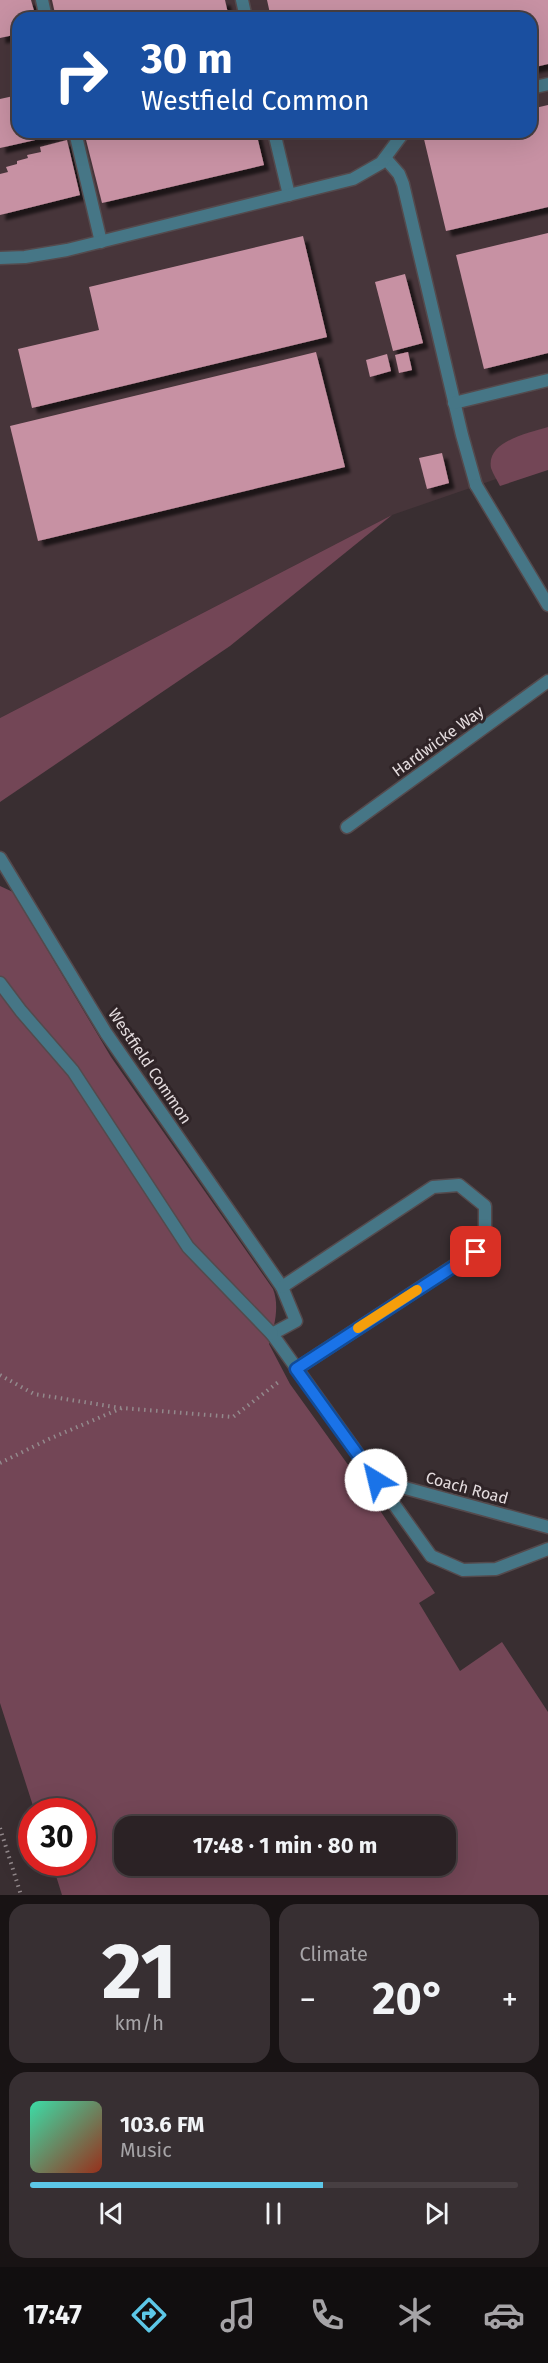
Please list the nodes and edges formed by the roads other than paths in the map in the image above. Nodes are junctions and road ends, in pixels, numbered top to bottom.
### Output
1 (76, 138) edge
2 (275, 138) edge
3 (400, 138) edge
4 (385, 158) junction
5 (289, 195) junction
6 (101, 242) junction
7 (0, 258) edge
8 (548, 380) edge
9 (454, 403) junction
10 (548, 605) edge
11 (548, 681) edge
12 (347, 827) dead end
13 (0, 858) edge
14 (0, 983) edge
15 (282, 1287) junction
16 (272, 1334) junction
17 (296, 1369) junction
18 (376, 1480) junction
19 (548, 1527) edge
20 (548, 1549) edge

1 - 6 street
2 - 5 street
3 - 4 street
4 - 5 street
4 - 9 street
5 - 6 street
6 - 7 street
8 - 9 street
9 - 10 street
11 - 12 street, Hardwicke Way
13 - 15 street, Westfield Common
14 - 16 street
15 - 16 street, Westfield Common
15 - 17 street
16 - 17 street
17 - 18 street
18 - 19 street, Coach Road
18 - 20 street

